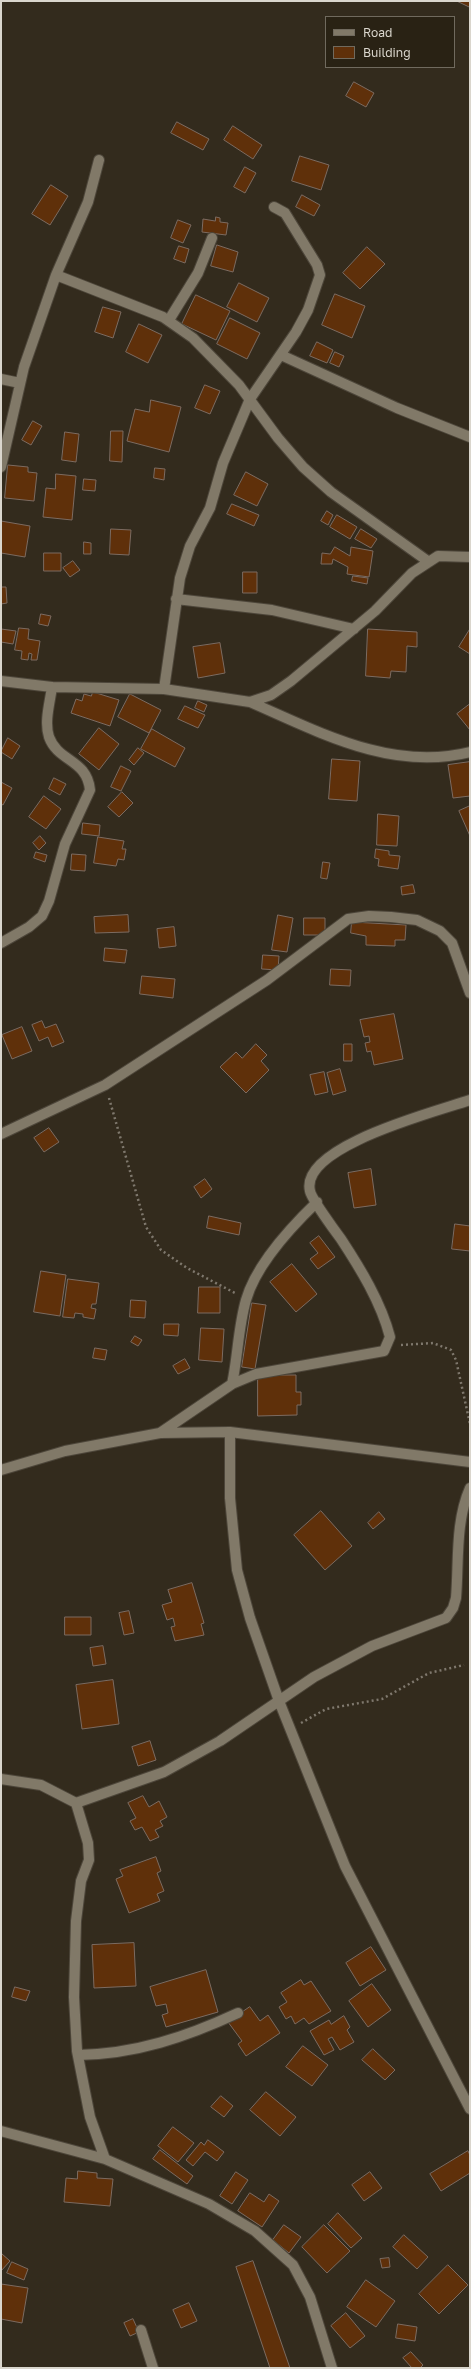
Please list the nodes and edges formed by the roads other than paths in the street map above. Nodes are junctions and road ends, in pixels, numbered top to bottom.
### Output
1 (99, 160) dead end
2 (274, 207) dead end
3 (212, 238) dead end
4 (56, 275) junction
5 (169, 320) junction
6 (281, 355) junction
7 (1, 379) edge
8 (20, 383) junction
9 (250, 399) junction
10 (470, 437) edge
11 (1, 467) edge
12 (470, 558) edge
13 (429, 562) junction
14 (176, 599) junction
15 (354, 629) junction
16 (1, 681) edge
17 (52, 687) junction
18 (164, 689) junction
19 (250, 702) junction
20 (470, 752) edge
21 (1, 943) edge
22 (470, 993) edge
23 (470, 1100) edge
24 (1, 1134) edge
25 (316, 1202) junction
26 (232, 1384) junction
27 (160, 1432) junction
28 (230, 1432) junction
29 (470, 1462) edge
30 (1, 1470) edge
31 (470, 1488) edge
32 (279, 1701) junction
33 (1, 1779) edge
34 (76, 1803) junction
35 (238, 2013) dead end
36 (78, 2055) junction
37 (470, 2109) edge
38 (1, 2131) edge
39 (105, 2159) junction
40 (141, 2330) dead end
41 (153, 2368) edge
42 (332, 2368) edge

1 - 4 street
2 - 6 street
3 - 5 street
4 - 5 street
4 - 8 street
5 - 9 street
6 - 9 street
6 - 10 street
7 - 8 street
8 - 11 street
9 - 13 street
9 - 14 street
12 - 13 street
13 - 15 street
14 - 15 street
14 - 18 street
15 - 19 street
16 - 17 street
17 - 18 street
17 - 21 street
18 - 19 street
19 - 20 street
22 - 24 street
23 - 25 street
25 - 26 street
25 - 26 street
26 - 27 street
27 - 28 street
27 - 30 street
28 - 29 street
28 - 32 street
31 - 32 street
32 - 34 street
32 - 37 street
33 - 34 street
34 - 36 street
35 - 36 street
36 - 39 street
38 - 39 street
39 - 42 street
40 - 41 street

